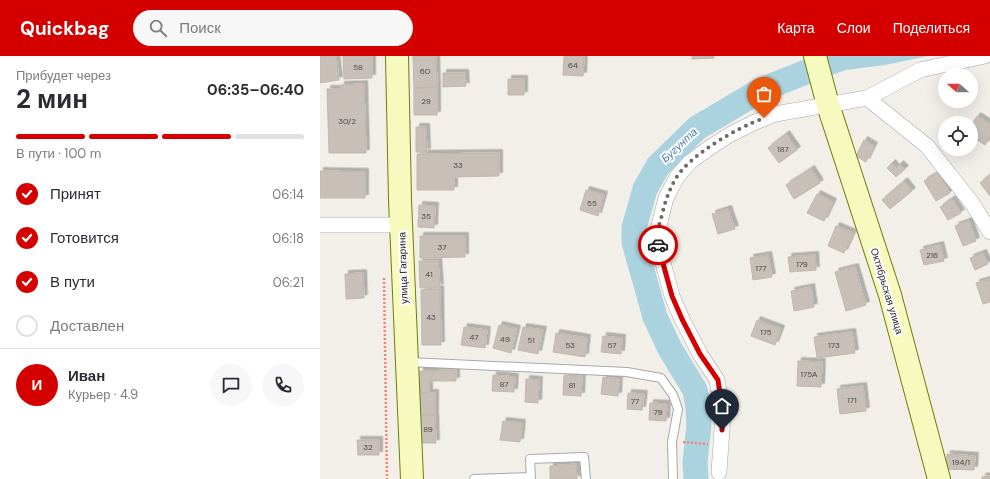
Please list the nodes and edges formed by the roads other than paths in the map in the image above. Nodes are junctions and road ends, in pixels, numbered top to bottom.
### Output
1 (397, 56) edge
2 (815, 56) edge
3 (985, 56) edge
4 (867, 98) junction
5 (826, 99) junction
6 (320, 225) edge
7 (401, 225) junction
8 (990, 232) edge
9 (407, 362) junction
10 (719, 472) dead end
11 (531, 478) edge
12 (412, 479) edge
13 (474, 479) edge
14 (586, 479) edge
15 (673, 479) edge
16 (939, 479) edge

1 - 7 street, улица Гагарина
2 - 5 street, Октябрьская улица
3 - 4 street
4 - 5 street
4 - 8 street
5 - 10 street
5 - 16 street, Октябрьская улица
6 - 7 street
7 - 9 street, улица Гагарина
9 - 12 street, улица Гагарина
9 - 15 lane
11 - 13 lane
11 - 14 lane

